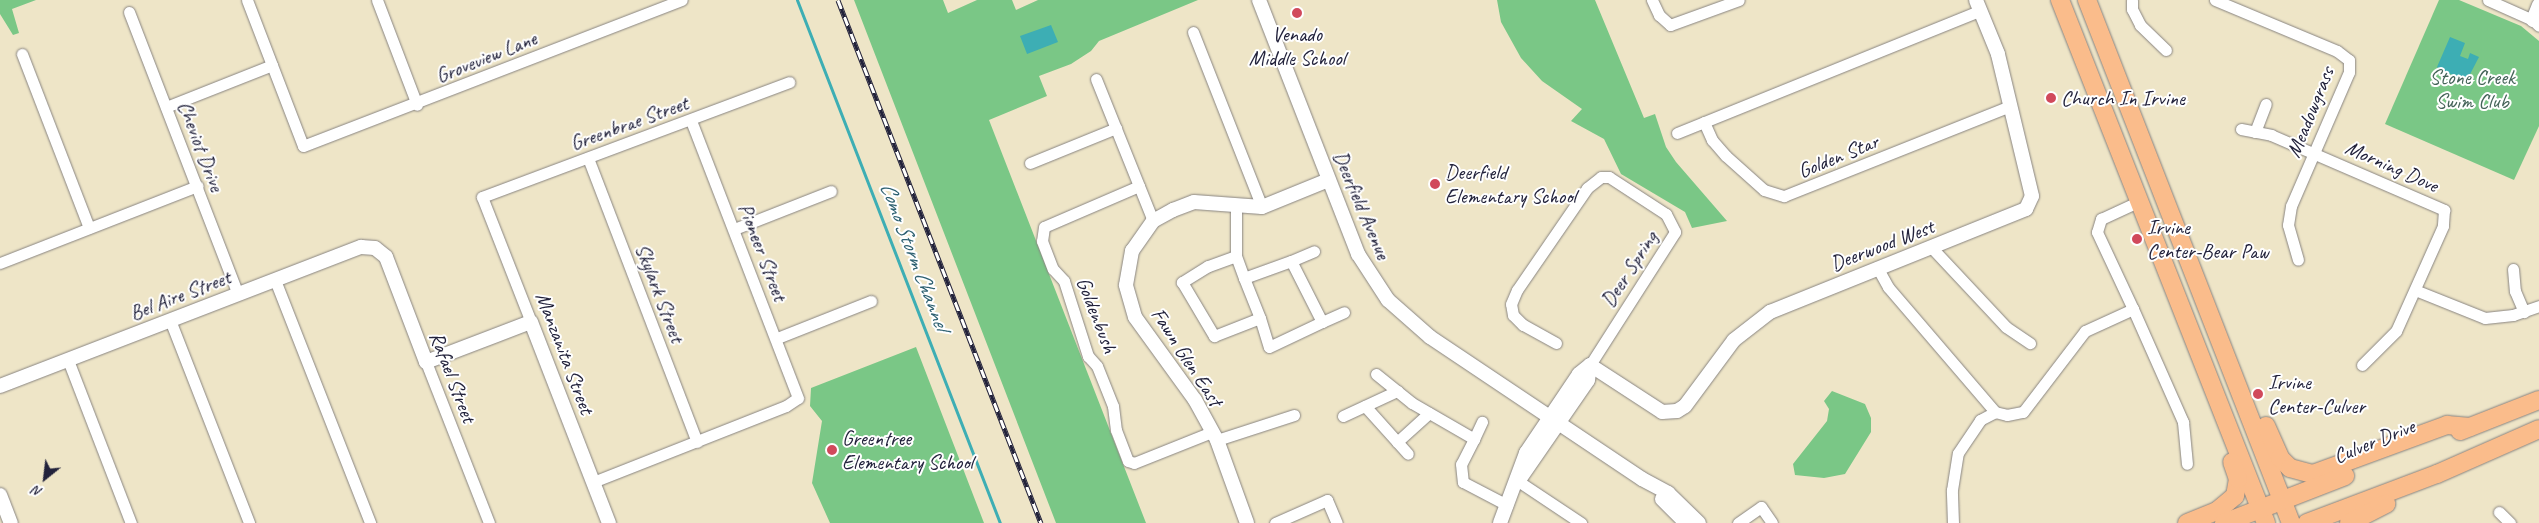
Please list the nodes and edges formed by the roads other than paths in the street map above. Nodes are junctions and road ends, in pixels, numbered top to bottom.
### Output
1 (247, 0) edge
2 (377, 0) edge
3 (682, 0) edge
4 (1259, 0) edge
5 (1652, 0) edge
6 (1739, 0) edge
7 (2060, 0) edge
8 (2087, 0) edge
9 (2132, 0) edge
10 (2215, 0) edge
11 (2488, 0) edge
12 (1977, 5) edge
13 (2539, 5) edge
14 (128, 12) dead end
15 (2536, 23) edge
16 (1193, 32) dead end
17 (2166, 50) dead end
18 (22, 54) dead end
19 (272, 65) junction
20 (1096, 79) dead end
21 (789, 82) dead end
22 (2266, 104) dead end
23 (417, 105) junction
24 (2010, 106) junction
25 (166, 107) junction
26 (691, 120) junction
27 (1704, 122) junction
28 (1116, 128) junction
29 (2241, 129) dead end
30 (2255, 132) junction
31 (1677, 133) dead end
32 (2315, 153) junction
33 (588, 158) junction
34 (1030, 163) dead end
35 (1328, 180) junction
36 (196, 186) junction
37 (1139, 186) junction
38 (831, 191) dead end
39 (482, 197) joint
40 (2138, 202) junction
41 (1236, 207) junction
42 (1262, 207) junction
43 (1154, 221) junction
44 (89, 228) junction
45 (734, 229) junction
46 (375, 248) joint
47 (1932, 248) junction
48 (1314, 251) dead end
49 (1236, 256) junction
50 (2298, 260) dead end
51 (1291, 261) junction
52 (0, 263) edge
53 (1877, 267) junction
54 (2513, 269) dead end
55 (1244, 278) junction
56 (275, 280) junction
57 (2415, 290) junction
58 (238, 294) junction
59 (871, 301) dead end
60 (2539, 306) edge
61 (2133, 309) junction
62 (1344, 312) dead end
63 (2524, 312) junction
64 (1260, 318) junction
65 (170, 320) junction
66 (531, 322) junction
67 (1322, 322) junction
68 (2219, 334) junction
69 (777, 338) junction
70 (2030, 343) dead end
71 (1556, 344) dead end
72 (68, 360) junction
73 (426, 362) junction
74 (1590, 365) junction
75 (2362, 365) dead end
76 (1376, 374) dead end
77 (0, 386) edge
78 (1397, 391) junction
79 (2539, 400) edge
80 (1365, 406) junction
81 (1995, 412) junction
82 (1429, 413) junction
83 (1294, 415) dead end
84 (1343, 416) dead end
85 (1555, 420) junction
86 (1482, 422) dead end
87 (2470, 427) junction
88 (2539, 428) edge
89 (1214, 436) junction
90 (1474, 439) junction
91 (697, 442) junction
92 (1398, 442) junction
93 (2235, 444) junction
94 (1408, 454) dead end
95 (2187, 464) dead end
96 (2437, 474) junction
97 (1642, 479) junction
98 (594, 482) junction
99 (1518, 482) junction
100 (0, 495) edge
101 (2283, 501) junction
102 (1508, 504) junction
103 (2498, 512) dead end
104 (2264, 516) edge
105 (1243, 522) edge
106 (11, 523) edge
107 (131, 523) edge
108 (249, 523) edge
109 (370, 523) edge
110 (490, 523) edge
111 (609, 523) edge
112 (1275, 523) edge
113 (1337, 523) edge
114 (1500, 523) edge
115 (1581, 523) edge
116 (1686, 523) edge
117 (1700, 523) edge
118 (1738, 523) edge
119 (1772, 523) edge
120 (1953, 523) edge
121 (2187, 523) edge
122 (2224, 523) edge
123 (2291, 523) edge
124 (2307, 523) edge
125 (2349, 523) edge
126 (2510, 523) edge

1 - 19 street
2 - 23 street
3 - 23 street, Groveview Lane
4 - 35 street, Deerfield Avenue
5 - 6 street
7 - 40 main road
8 - 68 main road
9 - 17 street
10 - 32 street, Meadowgrass
11 - 15 street
12 - 24 street, Deerwood West
12 - 27 street
13 - 15 street
14 - 25 street, Cheviot Drive
16 - 42 street
18 - 44 street
19 - 23 street, Groveview Lane
19 - 25 street
20 - 28 street
21 - 26 street, Greenbrae Street
22 - 30 street
24 - 27 street, Golden Star
24 - 47 street, Deerwood West
25 - 36 street, Cheviot Drive
26 - 33 street, Greenbrae Street
26 - 45 street, Pioneer Street
27 - 31 street
28 - 34 street
28 - 37 street
29 - 30 street, Morning Dove
30 - 32 street, Morning Dove
32 - 50 street, Meadowgrass
32 - 57 street, Morning Dove
33 - 39 street, Greenbrae Street
33 - 91 street, Skylark Street
35 - 42 street, Fawn Glen East
35 - 85 street, Deerfield Avenue
36 - 44 street
36 - 58 street, Cheviot Drive
37 - 43 street
37 - 89 street, Goldenbush
38 - 45 street
39 - 66 street, Manzanita Street
40 - 61 street
40 - 93 main road
41 - 42 street, Fawn Glen East
41 - 43 street, Fawn Glen East
41 - 49 street
43 - 89 street, Fawn Glen East
44 - 52 street
45 - 69 street, Pioneer Street
46 - 56 street, Bel Aire Street
46 - 73 street, Rafael Street
47 - 53 street, Deerwood West
47 - 70 street
48 - 51 street
49 - 55 street
49 - 64 street
51 - 55 street
51 - 67 street
53 - 74 street, Deerwood West
53 - 81 street
54 - 63 street
55 - 64 street
56 - 58 street, Bel Aire Street
56 - 109 street
57 - 63 street
57 - 75 street, Morning Dove
58 - 65 street, Bel Aire Street
59 - 69 street
60 - 63 street
61 - 81 street
61 - 95 street
62 - 67 street
64 - 67 street
65 - 72 street, Bel Aire Street
65 - 108 street
66 - 73 street
66 - 98 street, Manzanita Street
68 - 87 main road
68 - 101 main road
69 - 91 street, Pioneer Street
71 - 74 street, Deer Spring
72 - 77 street, Bel Aire Street
72 - 107 street
73 - 110 street, Rafael Street
74 - 85 street, Deer Spring
76 - 78 street
78 - 80 street
78 - 82 street
79 - 87 main road, Culver Drive
80 - 84 street
80 - 92 street
81 - 120 street
82 - 90 street
82 - 92 street
83 - 89 street
85 - 97 street, Deerfield Avenue
85 - 99 street, Deer Spring
86 - 90 street
87 - 101 main road, Culver Drive
88 - 96 main road
89 - 105 street, Fawn Glen East
90 - 102 street
91 - 98 street
92 - 94 street
93 - 104 main road
93 - 121 main road
96 - 124 main road
96 - 125 main road
97 - 116 street, Deerfield Avenue
97 - 117 street, Deerfield Avenue
98 - 111 street, Manzanita Street
99 - 102 street, Deer Spring
99 - 115 street
100 - 106 street
101 - 104 main road, Culver Drive
101 - 123 main road
102 - 114 street, Deer Spring
103 - 126 street
104 - 122 main road, Culver Drive
112 - 113 street
118 - 119 street

